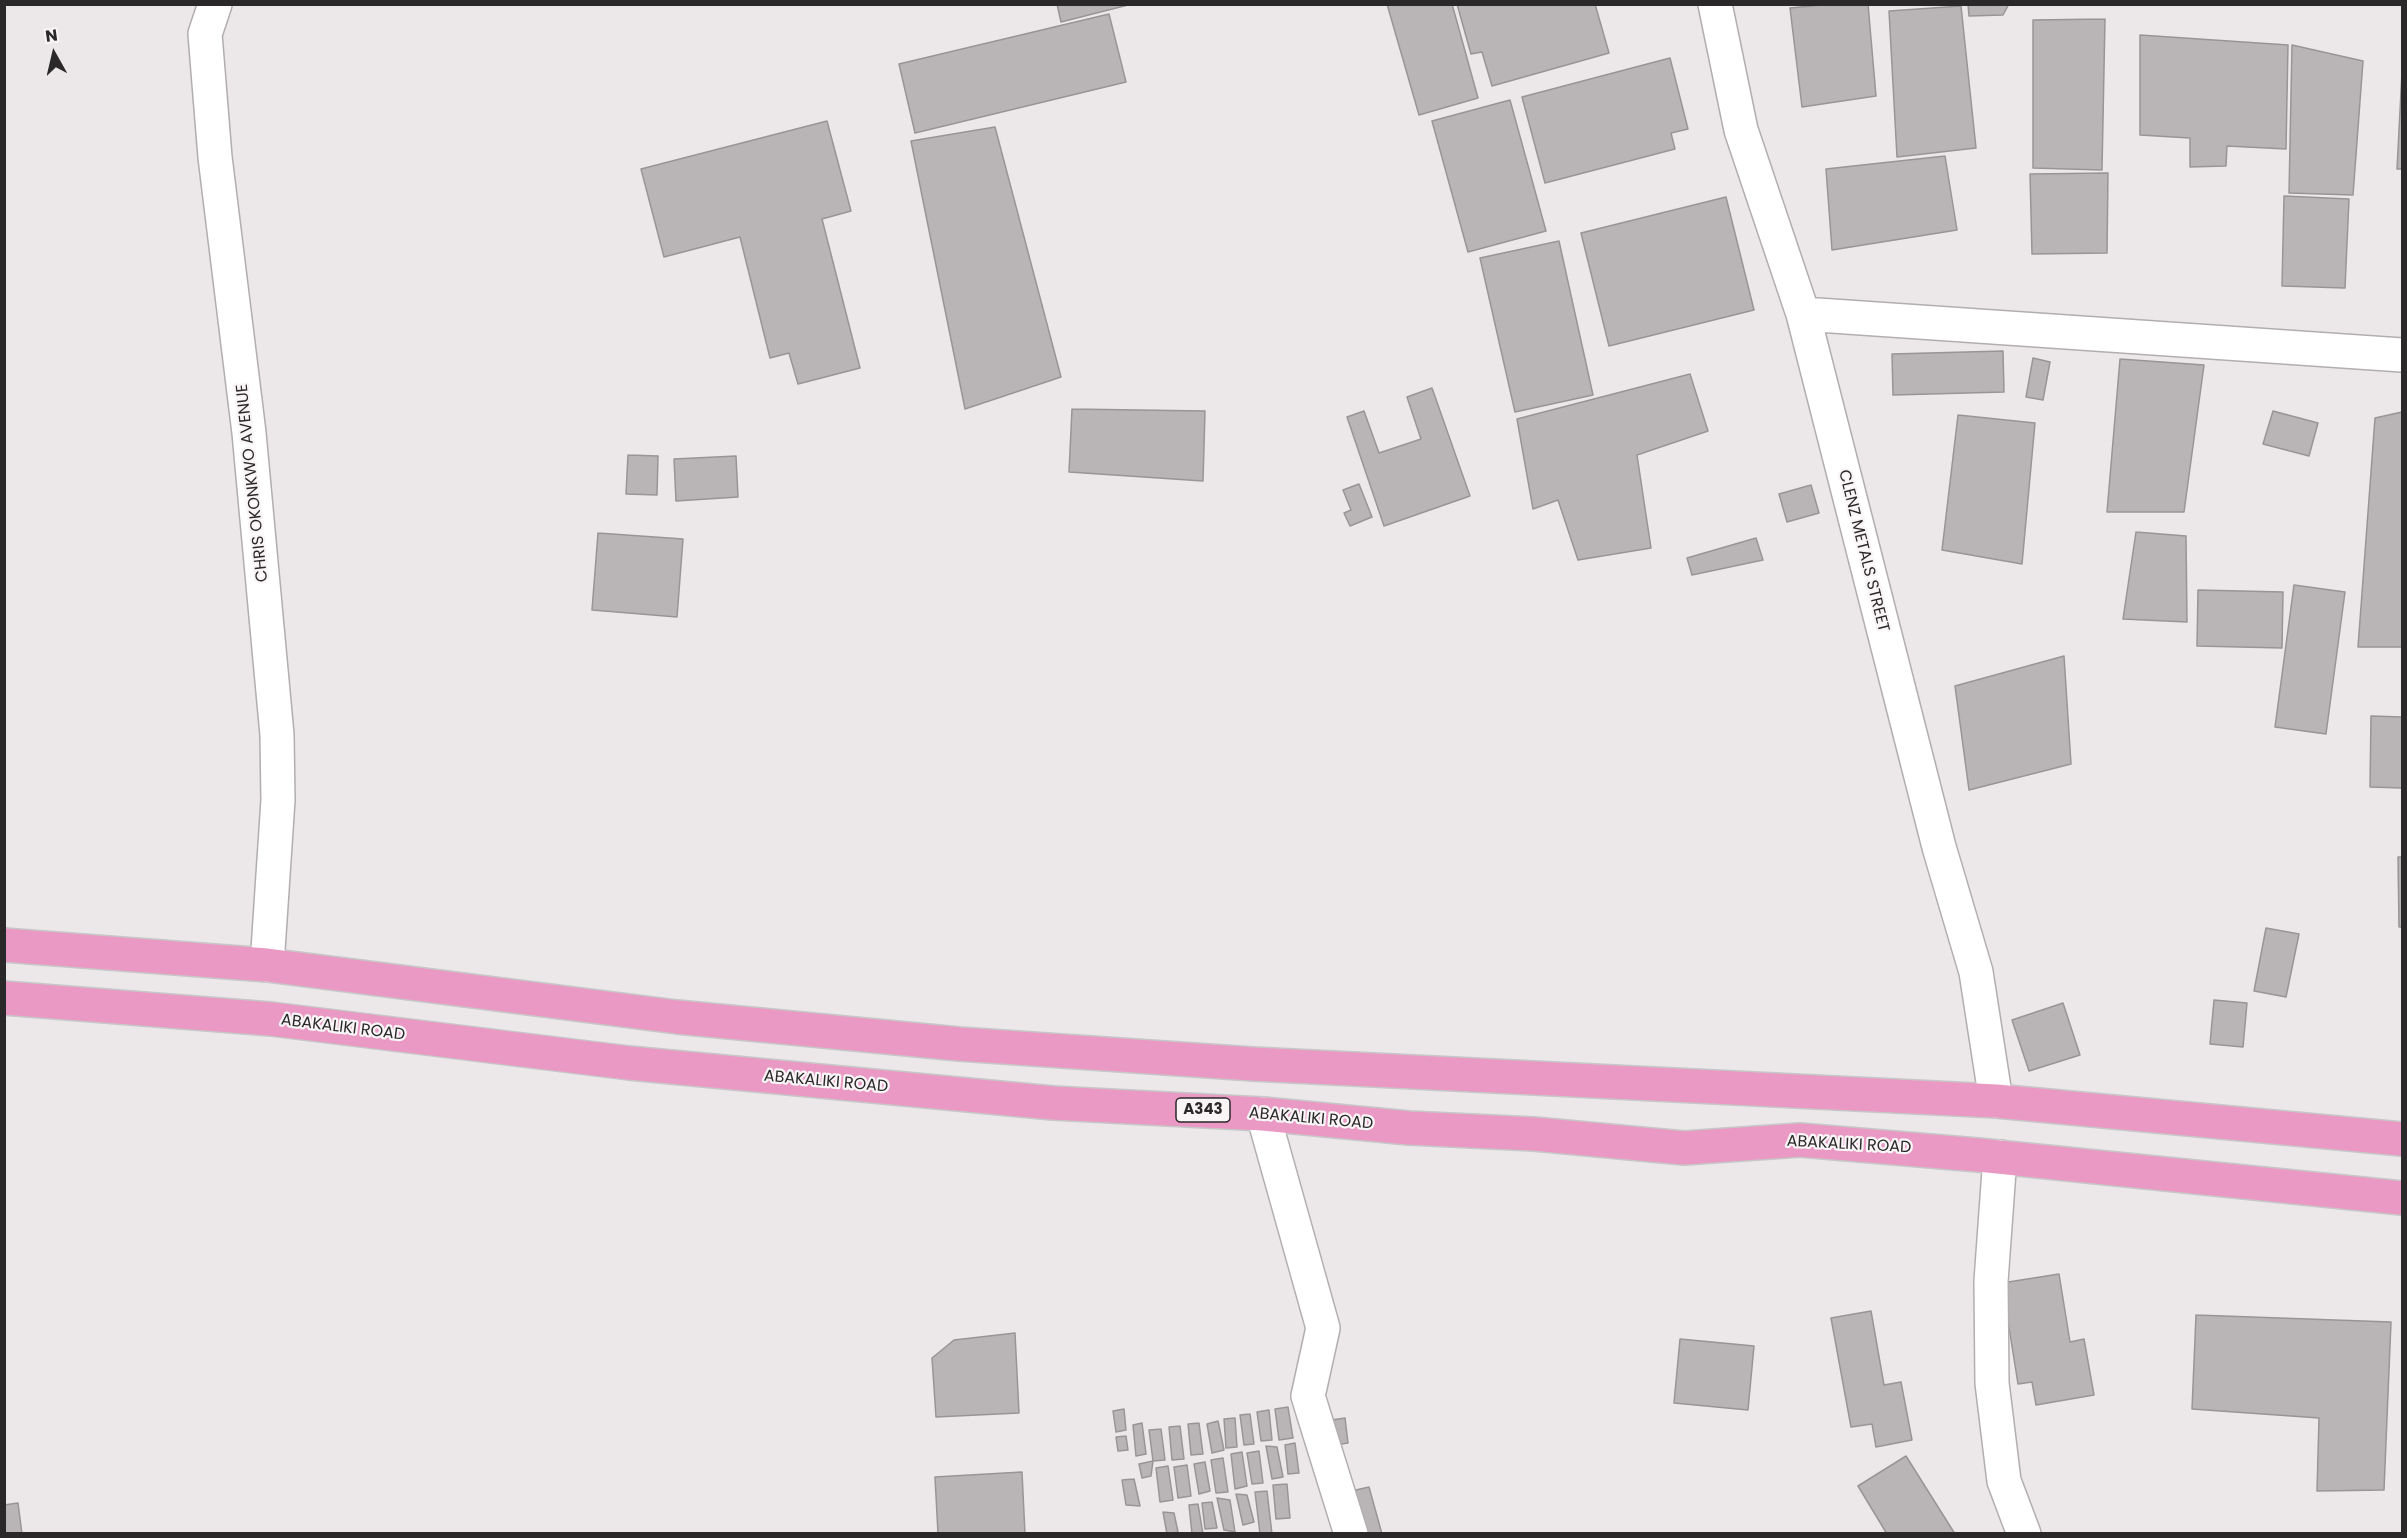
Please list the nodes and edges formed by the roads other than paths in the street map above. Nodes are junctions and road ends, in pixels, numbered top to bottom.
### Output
1 (215, 4) edge
2 (1714, 4) edge
3 (1803, 314) junction
4 (2403, 354) edge
5 (4, 945) edge
6 (267, 965) junction
7 (4, 998) edge
8 (1996, 1101) junction
9 (1263, 1113) junction
10 (2403, 1139) edge
11 (2000, 1157) junction
12 (2403, 1198) edge
13 (1352, 1533) edge
14 (2024, 1533) edge

1 - 6 street, CHRIS OKONKWO AVENUE
2 - 3 street, CLENZ METALS STREET
3 - 4 street
3 - 8 street, CLENZ METALS STREET
5 - 6 highway
6 - 8 highway
7 - 9 highway, ABAKALIKI ROAD / A343
8 - 10 highway
9 - 11 highway, ABAKALIKI ROAD / A343
9 - 13 street
11 - 12 highway, ABAKALIKI ROAD / A343
11 - 14 street

